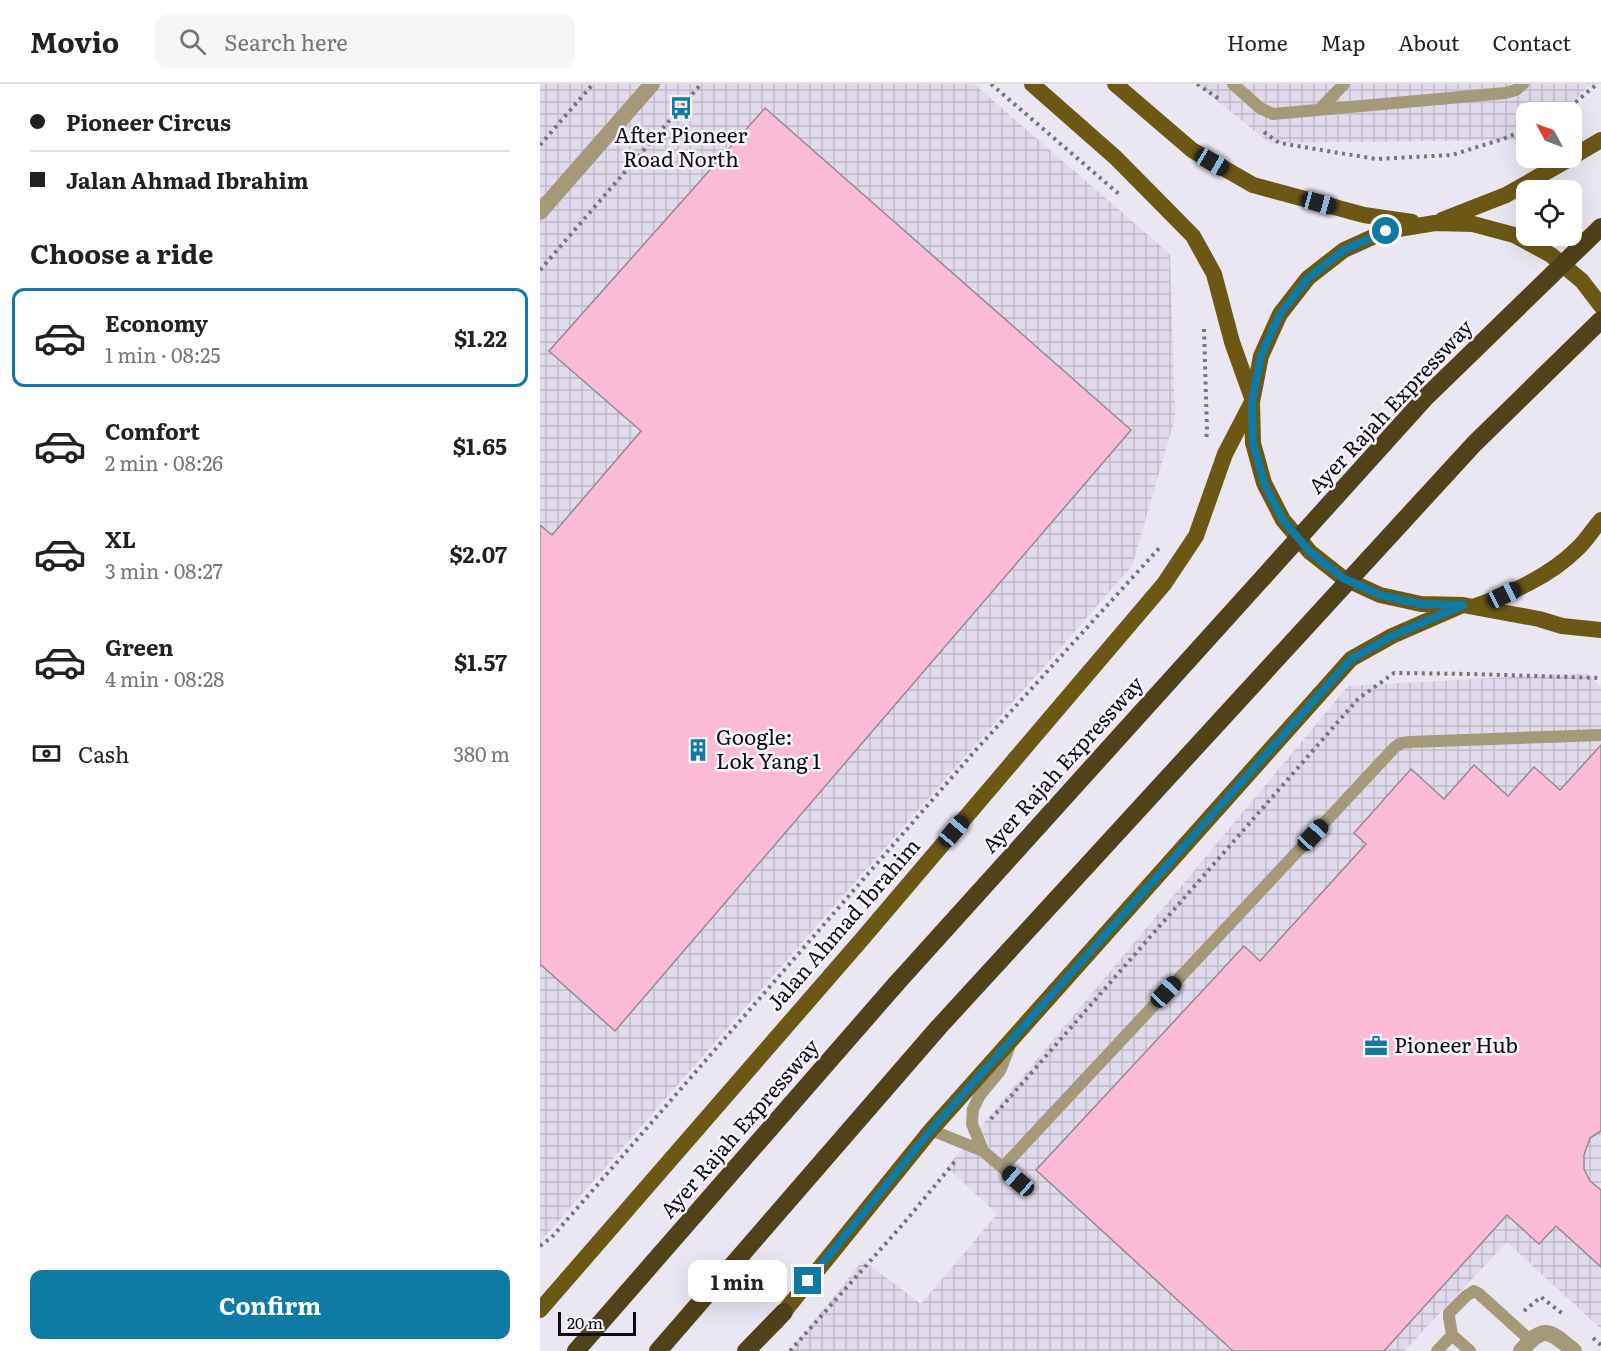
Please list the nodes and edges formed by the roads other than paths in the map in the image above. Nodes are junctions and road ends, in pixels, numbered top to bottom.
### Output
1 (652, 84) edge
2 (1032, 84) edge
3 (1115, 84) edge
4 (1233, 84) edge
5 (1344, 84) edge
6 (1523, 84) edge
7 (1318, 110) junction
8 (1601, 140) edge
9 (1582, 151) edge
10 (1553, 168) edge
11 (540, 212) edge
12 (1430, 223) junction
13 (1601, 227) edge
14 (1601, 306) edge
15 (1601, 321) edge
16 (1252, 401) junction
17 (1601, 520) edge
18 (1469, 606) junction
19 (1601, 630) edge
20 (1601, 735) edge
21 (1012, 1039) junction
22 (931, 1130) junction
23 (973, 1141) junction
24 (1003, 1167) junction
25 (1018, 1181) dead end
26 (544, 1302) edge
27 (784, 1312) junction
28 (1452, 1335) junction
29 (1526, 1346) edge
30 (576, 1351) edge
31 (658, 1351) edge
32 (746, 1351) edge
33 (753, 1351) edge
34 (1437, 1351) edge
35 (1470, 1351) edge
36 (1574, 1351) edge

1 - 11 street
2 - 16 main road
3 - 12 main road
4 - 7 lane
5 - 7 lane
6 - 7 lane
8 - 9 main road
10 - 12 main road
12 - 14 main road
12 - 16 main road
13 - 30 highway, Ayer Rajah Expressway, bridge
15 - 31 highway, bridge
16 - 18 main road
16 - 26 main road, Jalan Ahmad Ibrahim
17 - 18 main road
18 - 19 main road
18 - 21 main road
20 - 24 lane
21 - 22 main road
21 - 23 lane
22 - 23 lane
22 - 27 main road
23 - 24 lane
24 - 25 lane
27 - 32 highway
27 - 33 main road
28 - 29 lane
28 - 34 lane
28 - 35 lane
29 - 36 street

